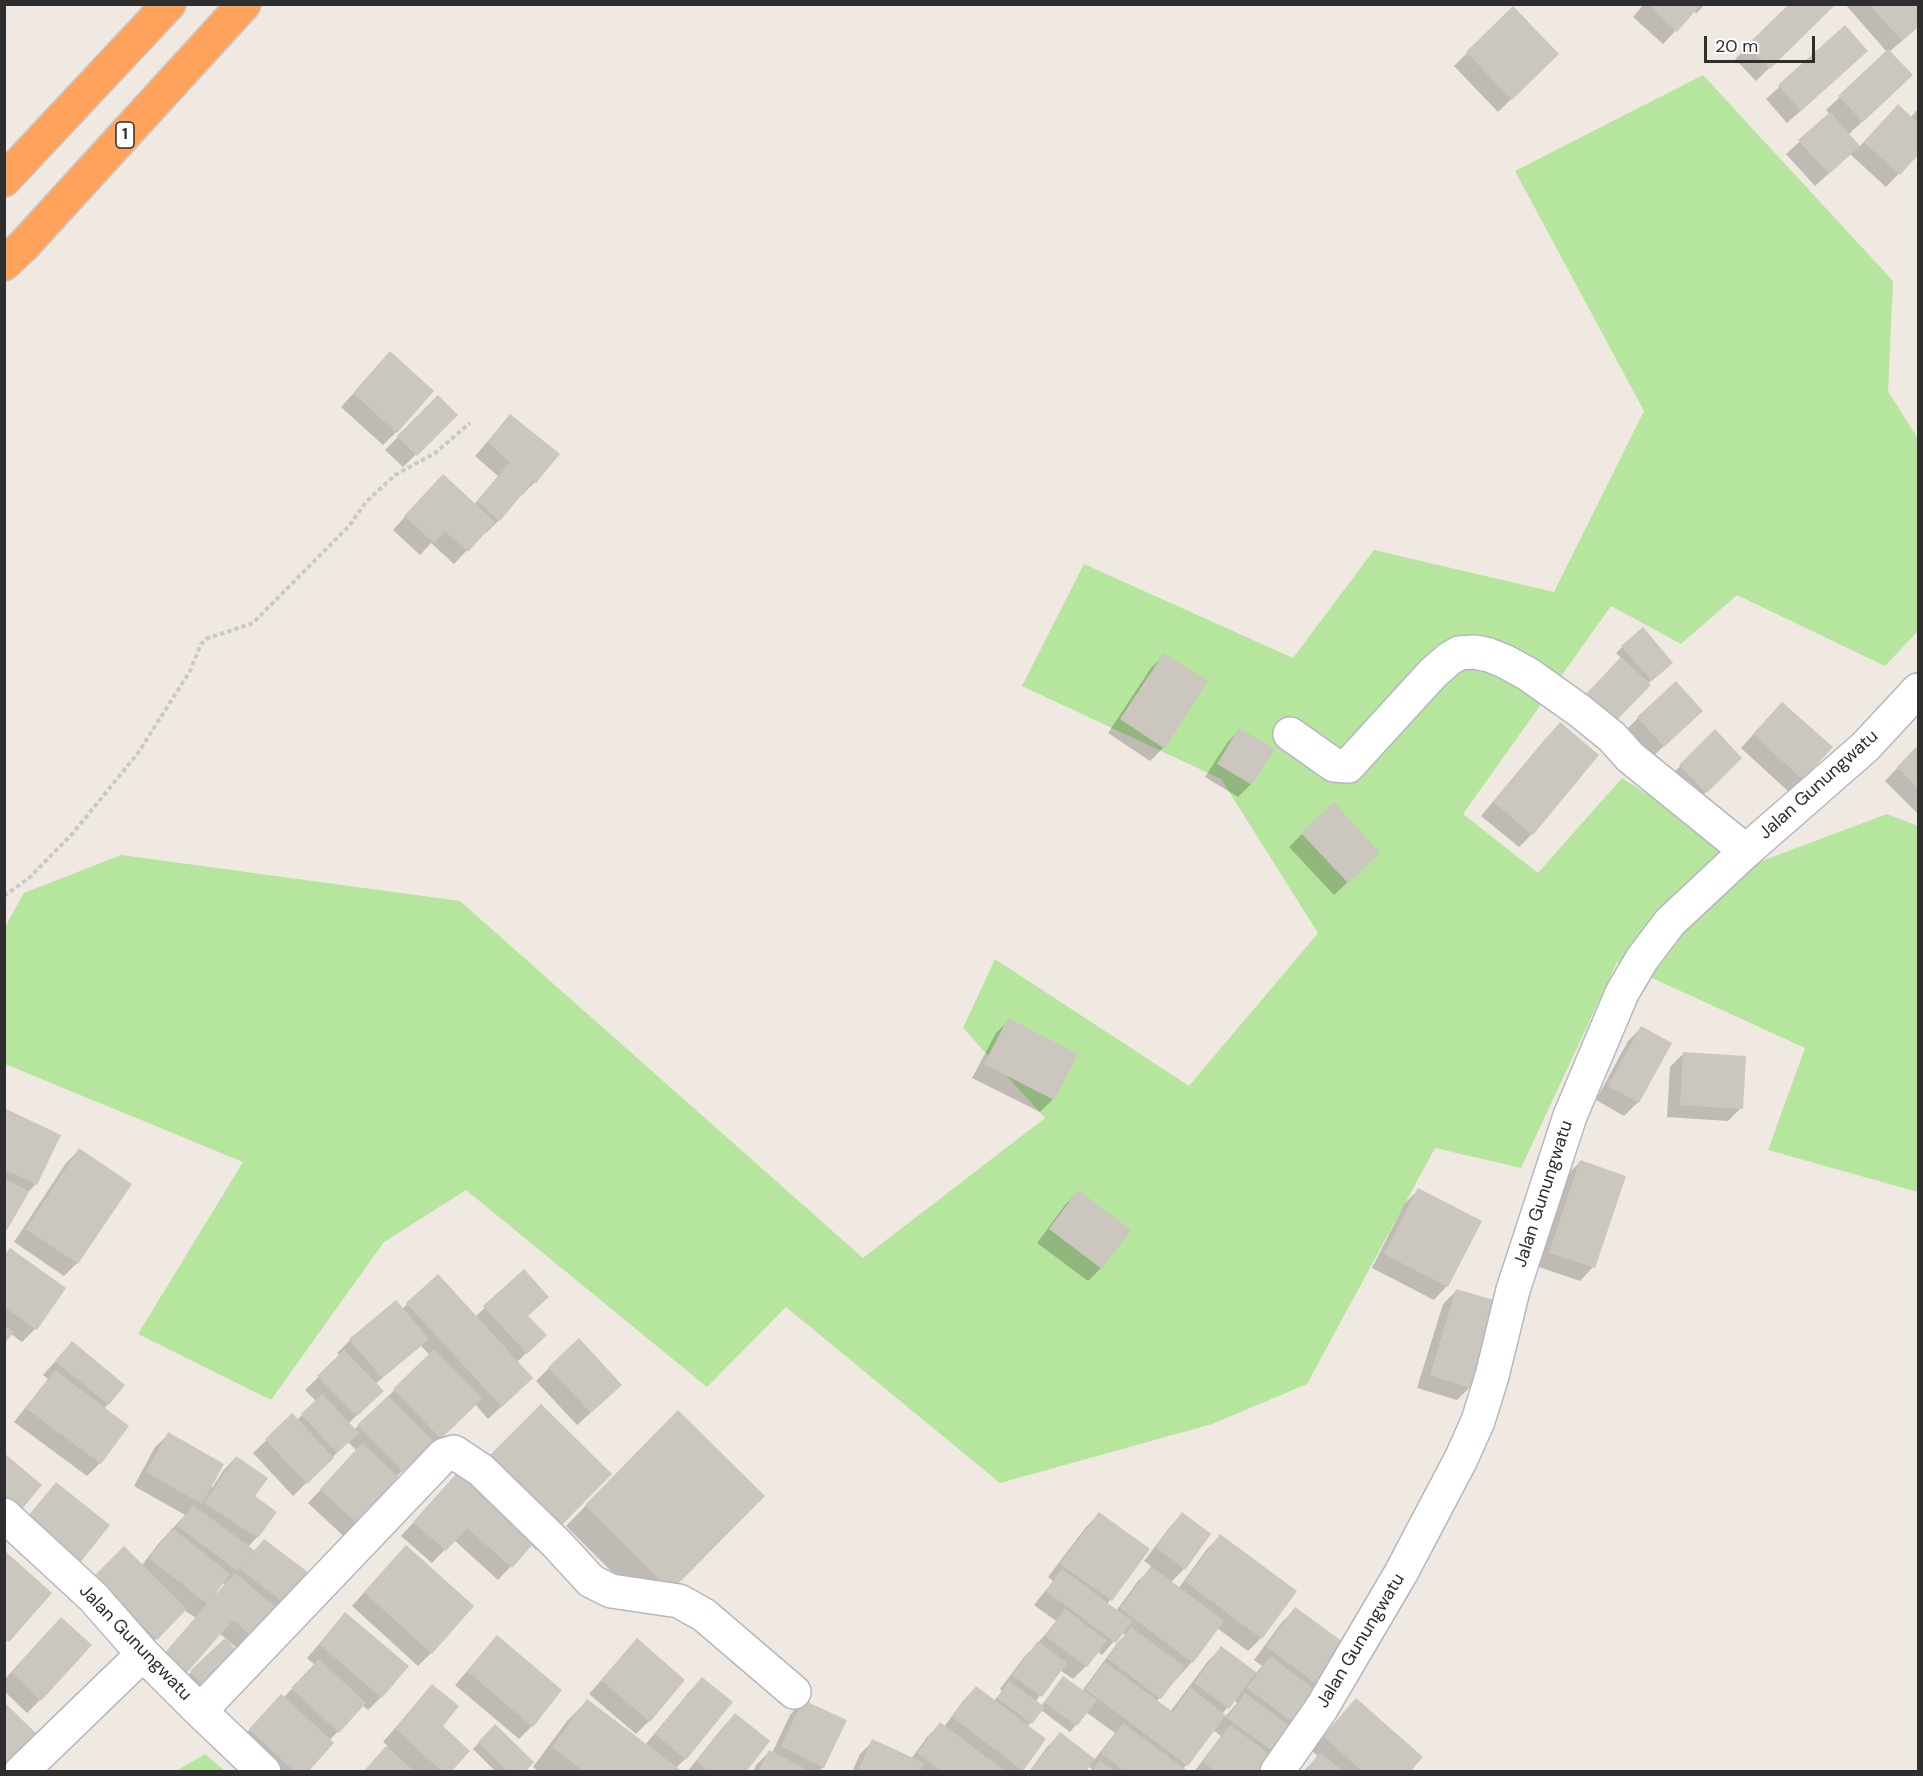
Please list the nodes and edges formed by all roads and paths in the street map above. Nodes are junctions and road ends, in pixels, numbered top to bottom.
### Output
1 (169, 4) edge
2 (244, 4) edge
3 (4, 180) edge
4 (4, 264) edge
5 (470, 423) dead end
6 (1918, 690) edge
7 (1290, 734) dead end
8 (1746, 851) junction
9 (4, 896) edge
10 (4, 1515) edge
11 (143, 1654) junction
12 (794, 1692) dead end
13 (200, 1711) junction
14 (21, 1772) edge
15 (264, 1772) edge
16 (1277, 1772) edge

1 - 3 highway
2 - 4 highway, 1
5 - 9 path
6 - 8 street, Jalan Gunungwatu
7 - 8 street
8 - 16 street, Jalan Gunungwatu
10 - 11 street, Jalan Gunungwatu
11 - 13 street, Jalan Gunungwatu
11 - 14 street
12 - 13 street
13 - 15 street, Jalan Gunungwatu

